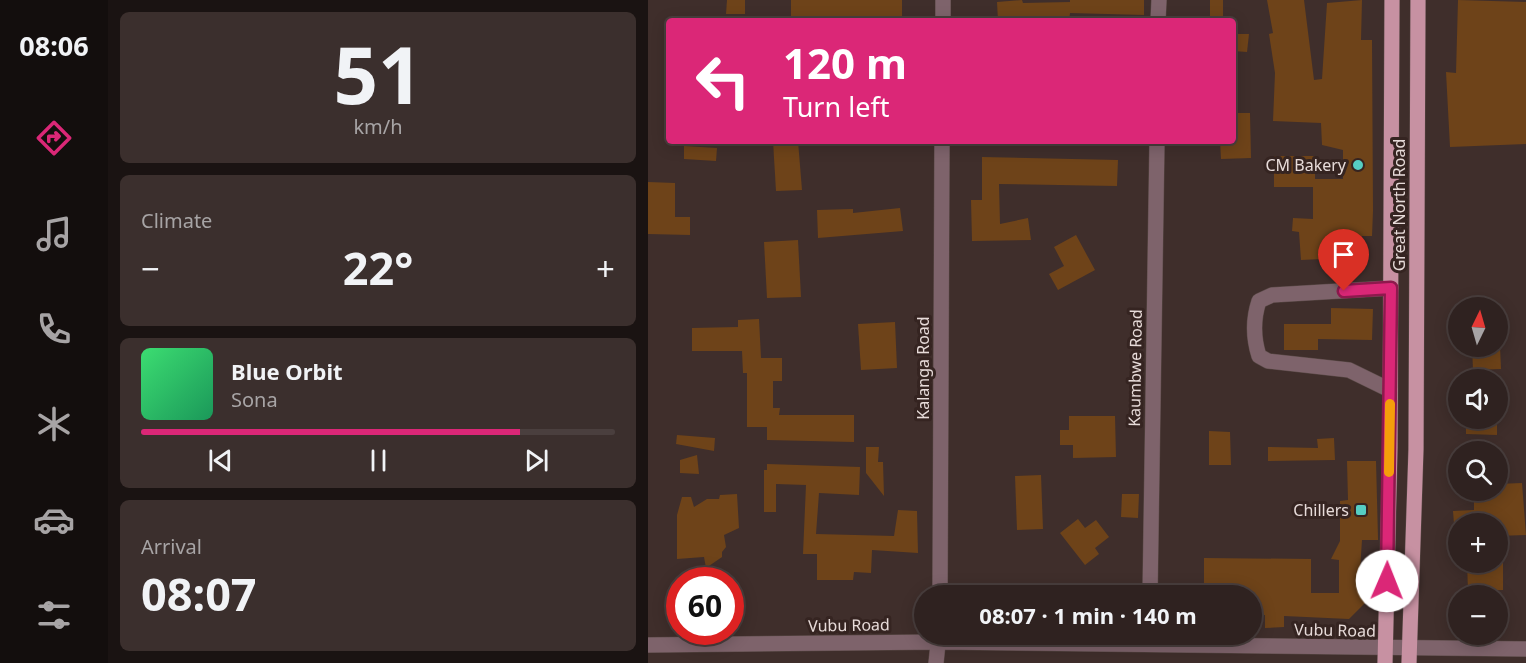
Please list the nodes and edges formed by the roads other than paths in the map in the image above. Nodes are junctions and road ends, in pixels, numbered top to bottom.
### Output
1 (943, 0) edge
2 (1159, 0) edge
3 (1392, 0) edge
4 (1418, 0) edge
5 (943, 18) edge
6 (1158, 18) edge
7 (942, 144) edge
8 (1157, 144) edge
9 (1391, 288) junction
10 (1390, 390) junction
11 (940, 585) edge
12 (1150, 585) edge
13 (914, 639) edge
14 (648, 645) edge
15 (938, 645) edge
16 (1223, 645) edge
17 (1526, 649) edge
18 (1385, 656) edge
19 (1410, 656) edge
20 (936, 663) edge

1 - 5 street
2 - 6 street
3 - 9 main road, Great North Road
4 - 19 main road, Great North Road
7 - 11 street, Kalanga Road
8 - 12 street, Kaumbwe Road
9 - 10 main road, Great North Road
9 - 10 street
10 - 18 main road, Great North Road
13 - 14 street, Vubu Road
15 - 20 street
16 - 18 street, Vubu Road
17 - 19 street, Vubu Road
18 - 19 street, Vubu Road

